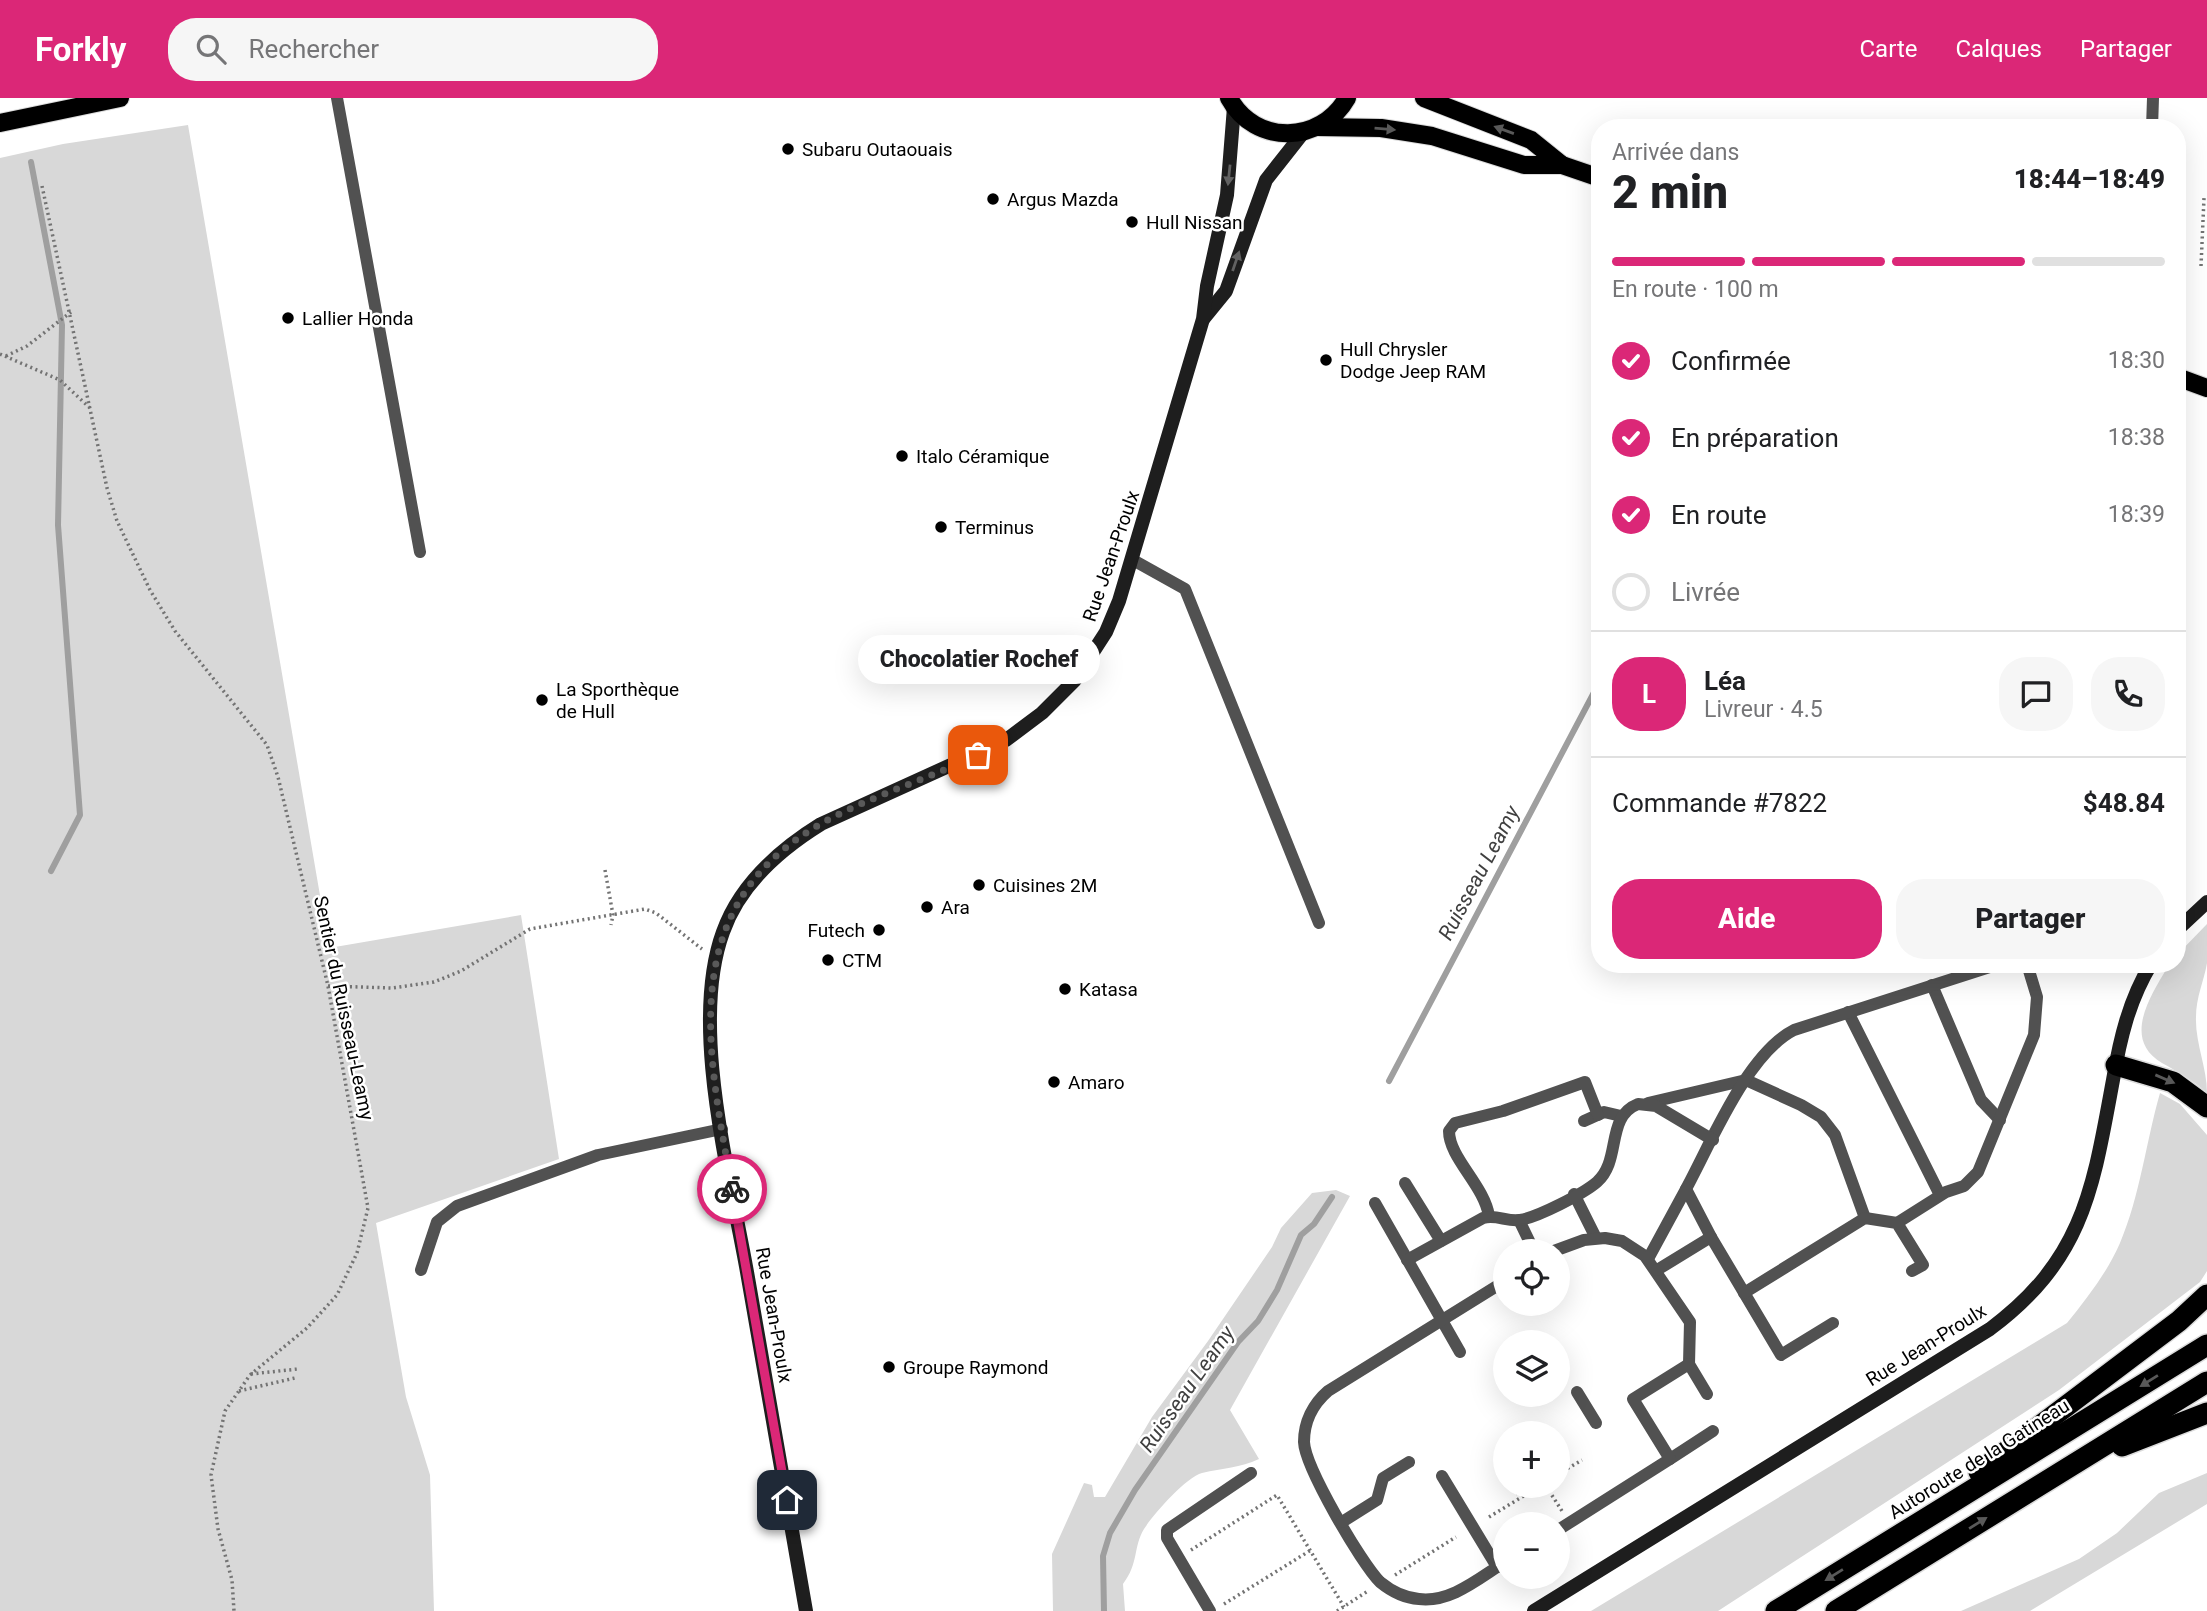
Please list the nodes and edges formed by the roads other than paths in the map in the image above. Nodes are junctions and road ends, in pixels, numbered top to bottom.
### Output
1 (120, 98) edge
2 (337, 98) edge
3 (1347, 98) edge
4 (1424, 98) edge
5 (2153, 98) edge
6 (1232, 103) edge
7 (2152, 119) edge
8 (0, 123) edge
9 (1310, 130) junction
10 (1562, 164) junction
11 (1591, 175) edge
12 (1203, 319) junction
13 (2186, 380) edge
14 (2207, 388) edge
15 (420, 552) dead end
16 (1133, 560) junction
17 (2207, 902) edge
18 (2186, 922) edge
19 (1319, 923) dead end
20 (1971, 973) edge
21 (2030, 973) edge
22 (2147, 973) edge
23 (1933, 985) junction
24 (1848, 1012) junction
25 (2116, 1065) junction
26 (1746, 1080) junction
27 (1648, 1103) junction
28 (2207, 1107) edge
29 (1598, 1115) junction
30 (1621, 1116) junction
31 (2000, 1120) junction
32 (1584, 1121) dead end
33 (722, 1129) junction
34 (1713, 1140) junction
35 (1405, 1183) dead end
36 (1686, 1189) junction
37 (1574, 1194) junction
38 (1940, 1195) junction
39 (1375, 1203) dead end
40 (1489, 1216) junction
41 (1865, 1218) junction
42 (1519, 1220) junction
43 (1897, 1223) junction
44 (1711, 1237) junction
45 (1596, 1238) junction
46 (1528, 1239) edge
47 (1441, 1241) junction
48 (1570, 1246) edge
49 (1648, 1259) junction
50 (1407, 1260) junction
51 (421, 1270) dead end
52 (1657, 1270) junction
53 (1912, 1271) dead end
54 (1493, 1288) edge
55 (1744, 1293) junction
56 (2207, 1295) edge
57 (1441, 1321) junction
58 (1833, 1323) dead end
59 (2207, 1345) edge
60 (1460, 1352) dead end
61 (1689, 1364) junction
62 (2207, 1382) edge
63 (1577, 1392) dead end
64 (1707, 1394) dead end
65 (2207, 1413) edge
66 (1596, 1423) dead end
67 (1713, 1431) dead end
68 (1670, 1459) junction
69 (1409, 1462) dead end
70 (2068, 1468) junction
71 (1251, 1473) dead end
72 (1442, 1476) dead end
73 (1342, 1522) junction
74 (1570, 1522) edge
75 (1892, 1539) junction
76 (1493, 1552) edge
77 (1493, 1569) edge
78 (806, 1611) edge
79 (1210, 1611) edge
80 (1534, 1611) edge
81 (1776, 1611) edge
82 (1836, 1611) edge

1 - 8 main road
2 - 15 lane
3 - 9 main road
10 -> 4 main road
5 - 7 lane
6 - 9 main road
6 -> 12 street, Rue Jean-Proulx
9 -> 10 main road
12 -> 9 street, Rue Jean-Proulx
10 - 11 main road
12 - 16 street, Rue Jean-Proulx
13 - 14 main road
16 - 19 lane
16 - 33 street, Rue Jean-Proulx
17 - 18 street
20 - 23 lane
21 - 31 lane
22 - 25 street, Rue Jean-Proulx
23 - 24 lane
23 - 31 lane
24 - 26 lane
24 - 38 lane
25 -> 28 highway
25 - 80 street, Rue Jean-Proulx
26 - 27 lane
26 - 34 lane
26 - 41 lane
27 - 30 lane
27 - 34 lane
29 - 30 lane
29 - 32 lane
29 - 40 lane
30 - 37 lane
31 - 38 lane
33 - 51 lane
33 - 78 street, Rue Jean-Proulx
34 - 36 lane
35 - 47 lane
36 - 44 lane
36 - 49 lane
37 - 42 lane
37 - 45 lane
38 - 43 lane
39 - 50 lane
40 - 42 lane
40 - 47 lane
41 - 43 lane
41 - 55 lane
42 - 46 lane
43 - 53 lane
44 - 52 lane
44 - 55 lane
45 - 48 lane
45 - 49 lane
47 - 50 lane
49 - 52 lane
50 - 57 lane
52 - 61 lane
54 - 57 lane
55 - 58 lane
56 - 75 highway
57 - 60 lane
57 - 73 lane
59 -> 75 highway, Autoroute de la Gatineau
61 - 64 lane
61 - 68 lane
62 - 70 highway
63 - 66 lane
65 - 70 highway
67 - 68 lane
68 - 74 lane
69 - 73 lane
82 -> 70 highway
71 - 79 lane
72 - 76 lane
73 - 77 lane
75 -> 81 highway, Autoroute de la Gatineau

